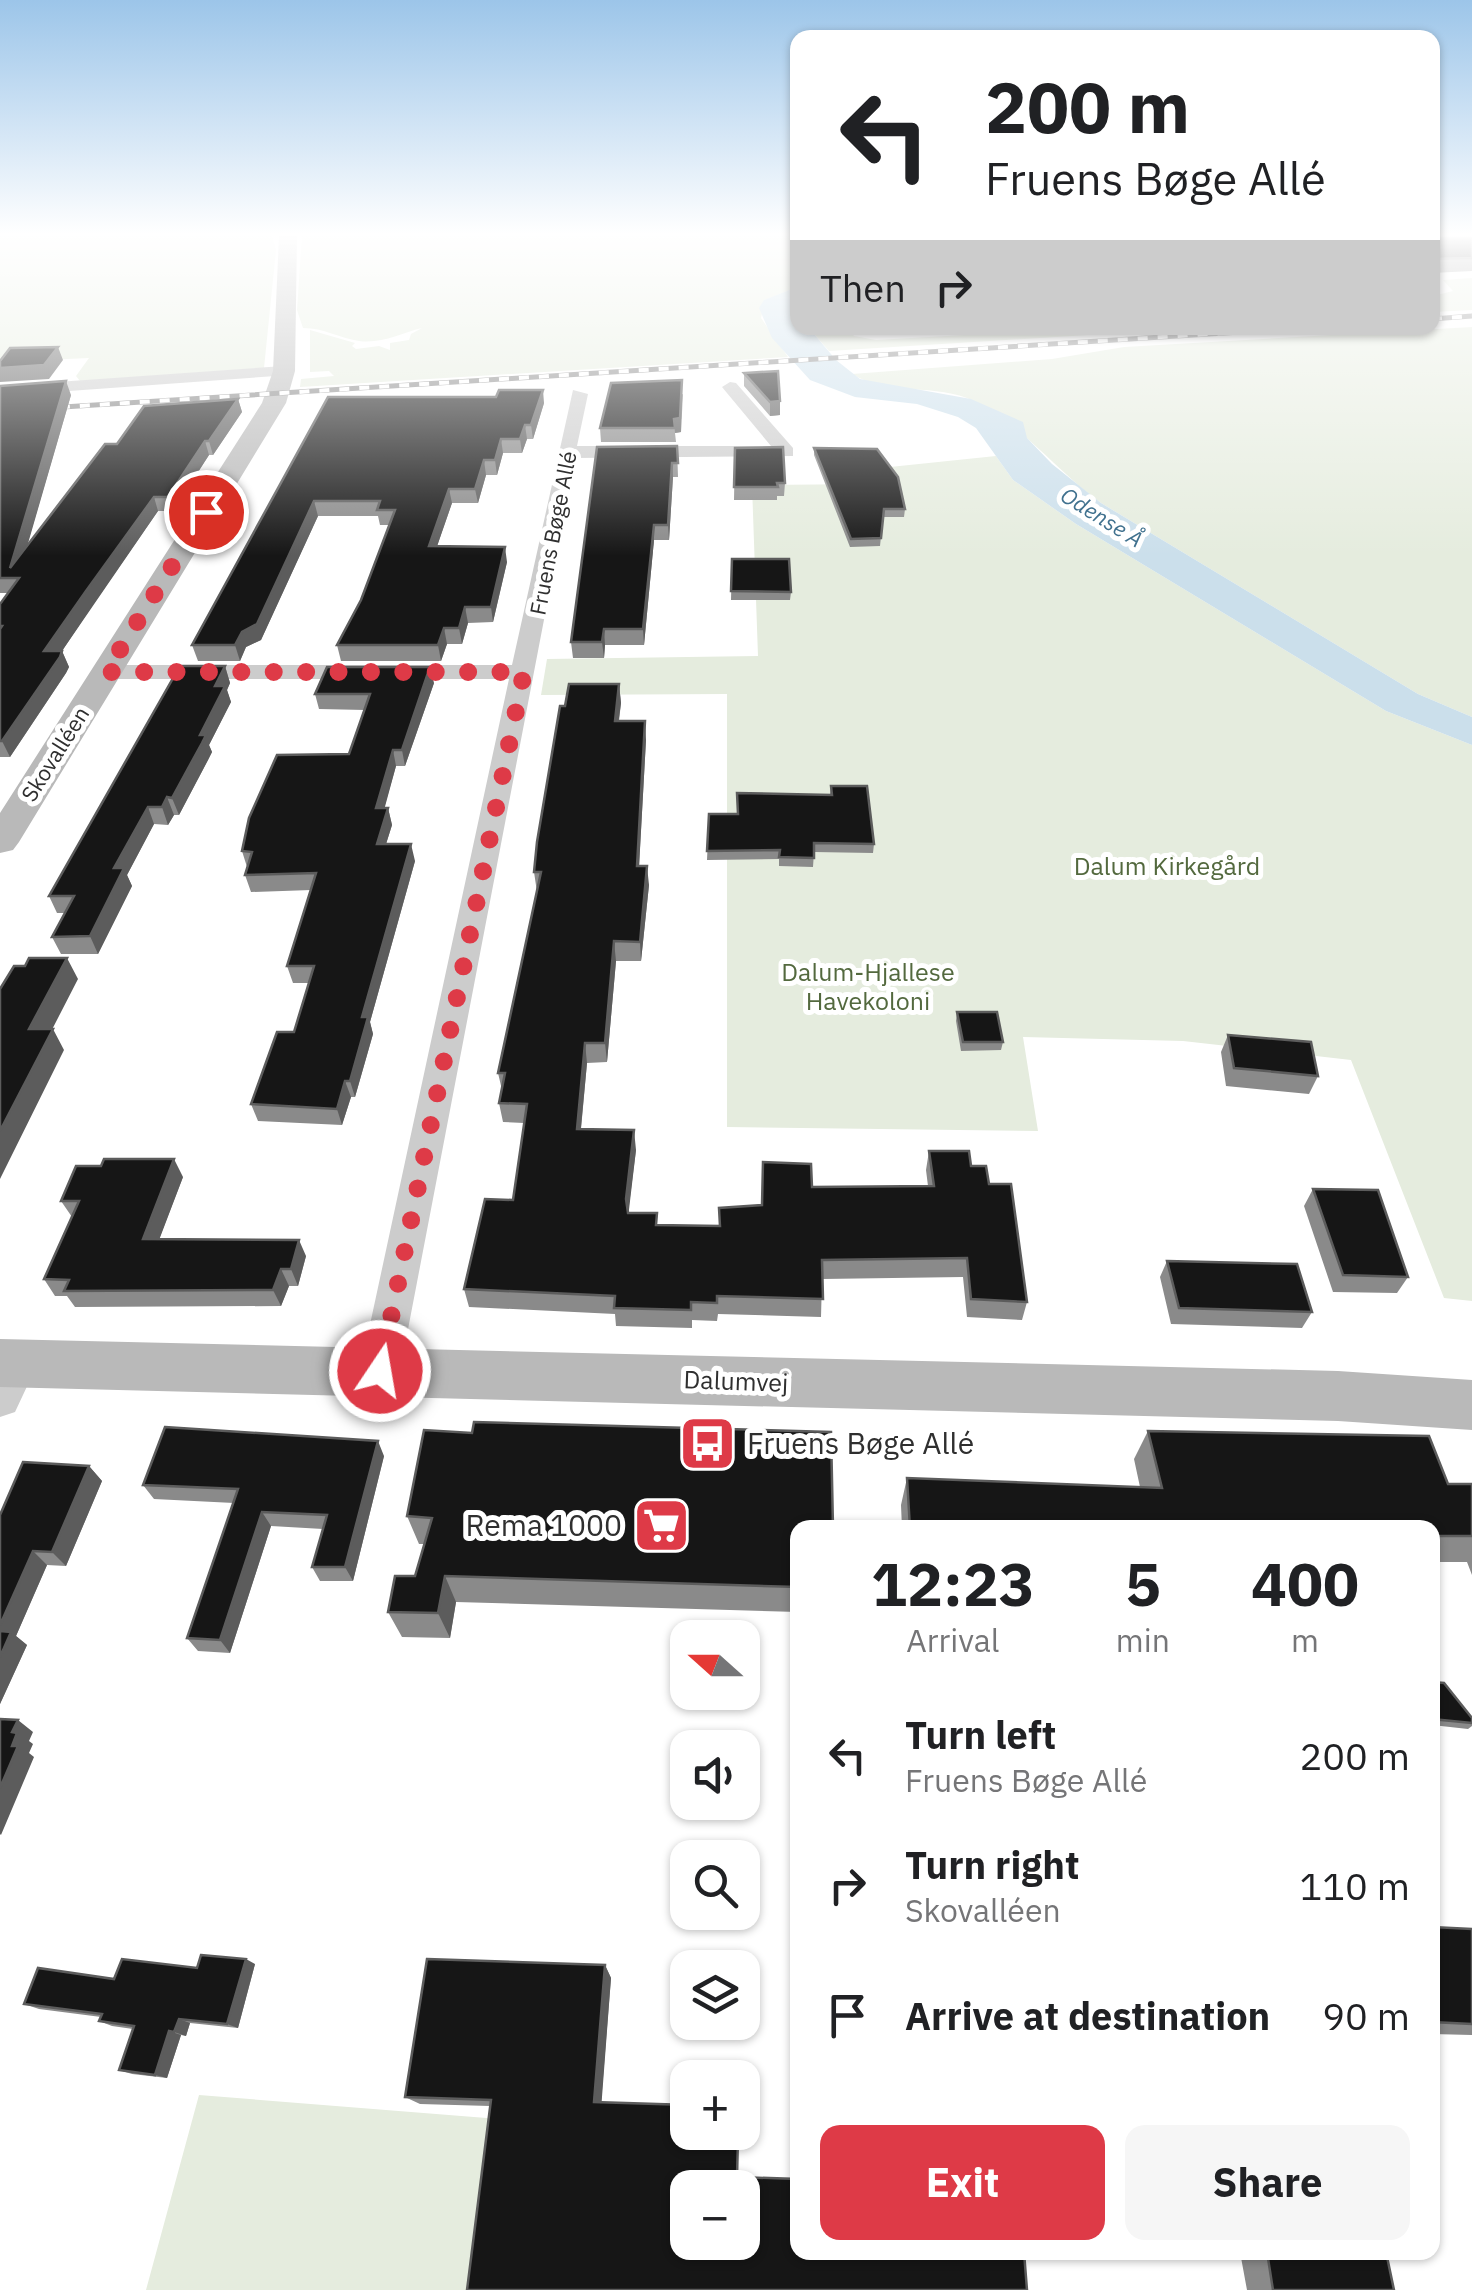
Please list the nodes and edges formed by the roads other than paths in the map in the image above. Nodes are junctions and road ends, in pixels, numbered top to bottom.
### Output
1 (285, 343) edge
2 (284, 372) junction
3 (730, 386) dead end
4 (0, 390) edge
5 (579, 394) dead end
6 (570, 452) junction
7 (106, 672) junction
8 (524, 672) junction
9 (0, 842) edge
10 (380, 1371) junction
11 (6, 1375) edge
12 (1472, 1406) edge

1 - 2 street, Skovalléen
2 - 4 street
2 - 7 street, Skovalléen
3 - 6 street
5 - 6 street, Fruens Bøge Allé
6 - 8 street, Fruens Bøge Allé
7 - 8 street
7 - 9 street, Skovalléen
8 - 10 street, Fruens Bøge Allé
10 - 11 street, Dalumvej
10 - 12 street, Dalumvej

